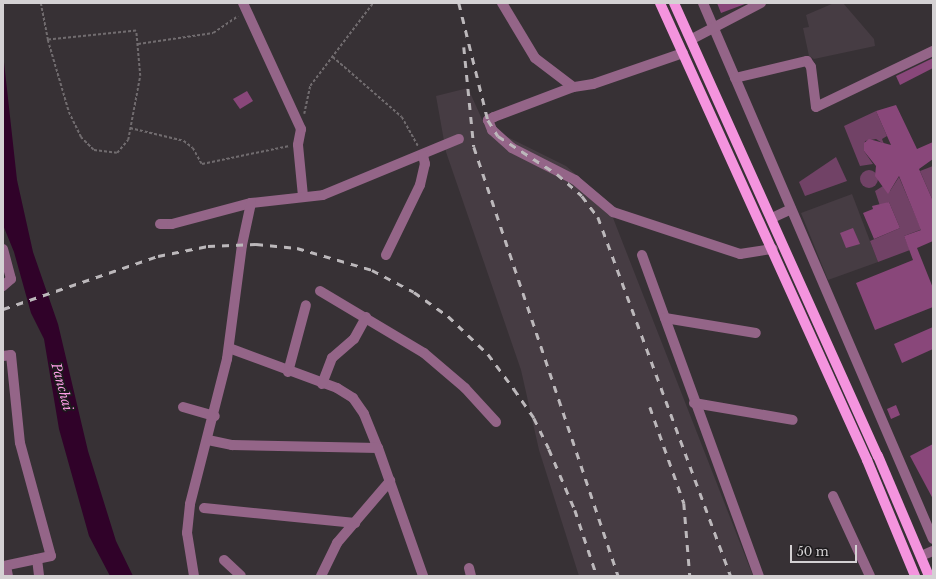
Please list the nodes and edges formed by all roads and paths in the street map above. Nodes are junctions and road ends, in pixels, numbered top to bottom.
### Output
1 (41, 3) edge
2 (373, 3) edge
3 (502, 3) edge
4 (660, 3) edge
5 (674, 3) edge
6 (703, 3) edge
7 (761, 3) edge
8 (245, 7) edge
9 (713, 28) junction
10 (692, 39) junction
11 (48, 40) junction
12 (138, 44) junction
13 (933, 51) edge
14 (683, 53) junction
15 (333, 57) junction
16 (735, 78) junction
17 (573, 87) junction
18 (130, 128) junction
19 (301, 129) junction
20 (459, 139) dead end
21 (298, 145) junction
22 (423, 155) junction
23 (303, 196) junction
24 (251, 203) junction
25 (791, 209) junction
26 (772, 218) junction
27 (761, 223) junction
28 (160, 224) dead end
29 (3, 249) edge
30 (773, 249) junction
31 (386, 255) dead end
32 (642, 255) dead end
33 (3, 286) edge
34 (320, 291) dead end
35 (306, 305) dead end
36 (366, 317) junction
37 (665, 318) junction
38 (756, 333) dead end
39 (229, 348) junction
40 (3, 356) edge
41 (288, 372) junction
42 (322, 384) junction
43 (694, 404) junction
44 (183, 407) dead end
45 (215, 416) junction
46 (793, 420) dead end
47 (496, 422) dead end
48 (208, 440) junction
49 (378, 448) junction
50 (390, 481) junction
51 (833, 496) dead end
52 (204, 508) dead end
53 (355, 523) junction
54 (933, 539) edge
55 (933, 550) edge
56 (920, 556) junction
57 (37, 559) junction
58 (224, 560) dead end
59 (909, 561) junction
60 (5, 566) edge
61 (913, 575) edge
62 (8, 576) edge
63 (39, 576) edge
64 (194, 576) edge
65 (241, 576) edge
66 (321, 576) edge
67 (423, 576) edge
68 (759, 576) edge
69 (870, 576) edge
70 (929, 576) edge

1 - 11 path
2 - 15 path
3 - 17 street
4 - 14 main road
5 - 10 main road
6 - 9 street
7 - 9 street
8 - 12 path
8 - 19 street
9 - 10 street
9 - 16 street
10 - 26 main road
11 - 12 path
11 - 18 path
12 - 18 path
13 - 16 street
14 - 17 street
14 - 27 main road
15 - 19 path
15 - 22 path
16 - 25 street
17 - 30 street
18 - 21 path
19 - 21 street
20 - 22 street
21 - 23 street
22 - 23 street
22 - 31 street
23 - 24 street
24 - 28 street
24 - 39 street
25 - 26 street
25 - 54 street
26 - 27 main road
26 - 56 main road
27 - 30 main road
29 - 33 street
30 - 59 main road
32 - 37 street
34 - 36 street
35 - 41 street
36 - 42 street
36 - 47 street
37 - 38 street
37 - 43 street
39 - 41 street
39 - 45 street
40 - 57 street
41 - 42 street
42 - 49 street
43 - 46 street
43 - 68 street
44 - 45 street
45 - 48 street
48 - 49 street
48 - 64 street
49 - 50 street
50 - 53 street
50 - 67 street
51 - 69 street
52 - 53 street
53 - 66 street
55 - 56 street
56 - 59 main road
56 - 70 main road
57 - 60 street
57 - 63 street
58 - 65 street
59 - 61 main road
60 - 62 street

